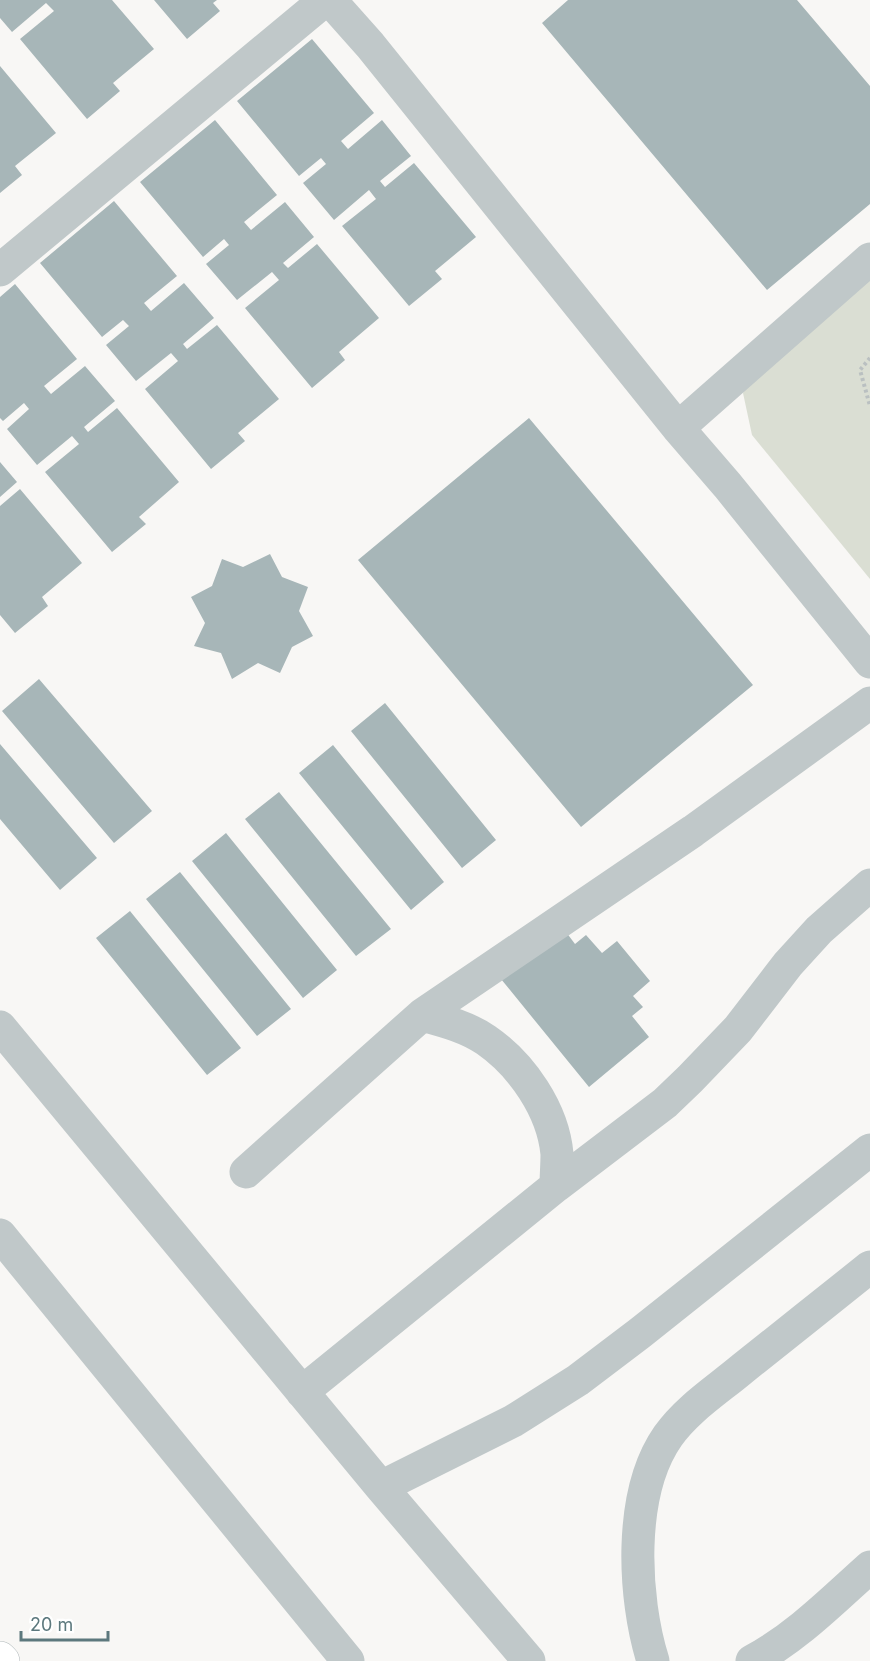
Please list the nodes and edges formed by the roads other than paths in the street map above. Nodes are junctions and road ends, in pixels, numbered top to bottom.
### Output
1 (328, 0) edge
2 (870, 259) edge
3 (0, 270) edge
4 (678, 428) junction
5 (870, 662) edge
6 (870, 704) edge
7 (870, 885) edge
8 (422, 1015) junction
9 (0, 1027) edge
10 (870, 1150) edge
11 (246, 1172) dead end
12 (556, 1186) junction
13 (0, 1235) edge
14 (870, 1267) edge
15 (302, 1392) junction
16 (381, 1486) junction
17 (870, 1567) edge
18 (348, 1661) edge
19 (529, 1661) edge
20 (653, 1661) edge
21 (752, 1661) edge

1 - 3 street
1 - 4 street
2 - 4 street
4 - 5 street
6 - 8 street
7 - 12 street
8 - 11 street
8 - 12 street
9 - 15 street
10 - 16 street
12 - 15 street
13 - 18 street
14 - 20 street
15 - 16 street
16 - 19 street
17 - 21 street

